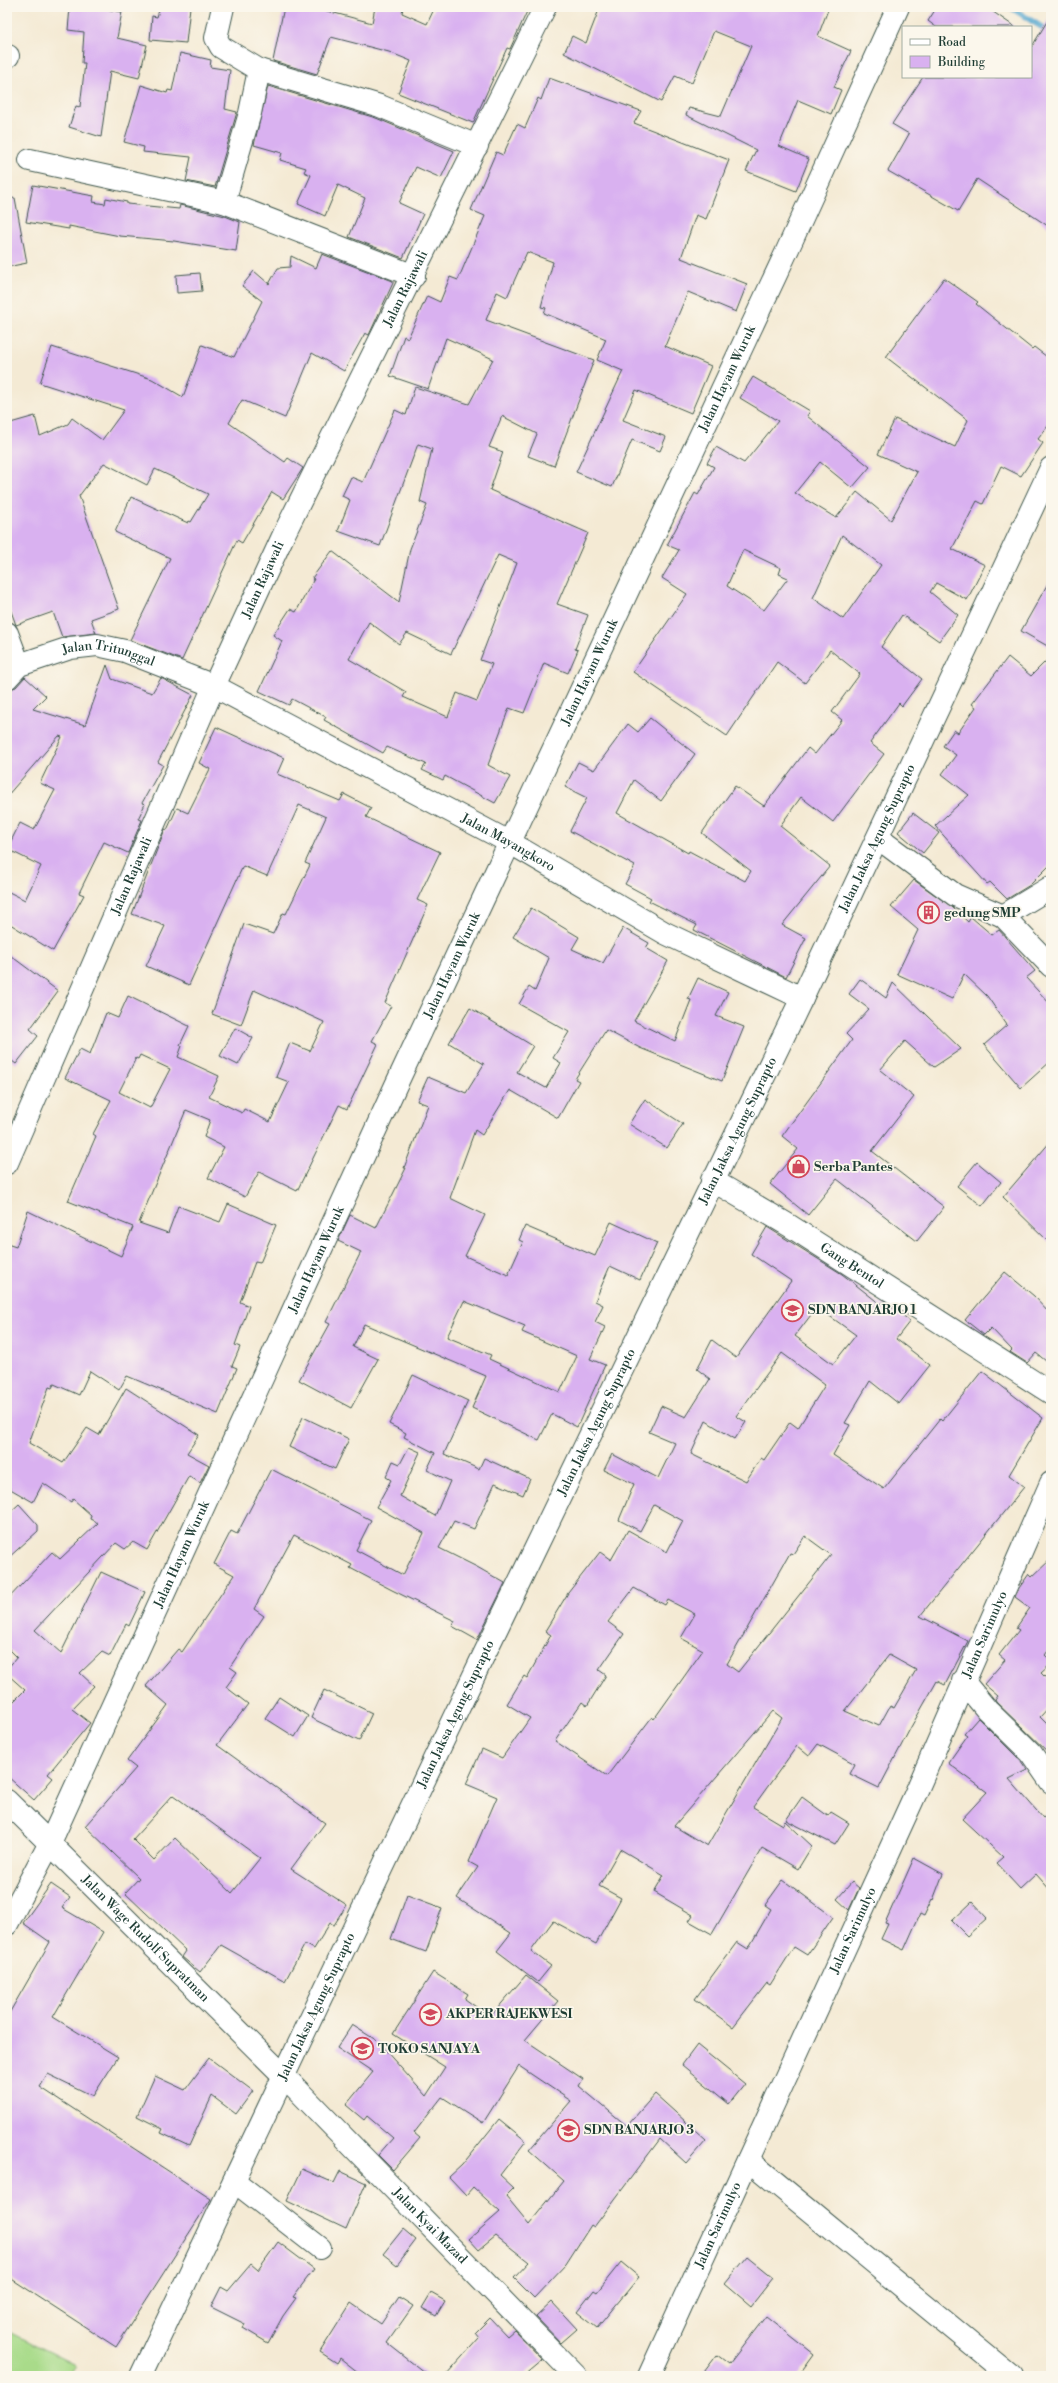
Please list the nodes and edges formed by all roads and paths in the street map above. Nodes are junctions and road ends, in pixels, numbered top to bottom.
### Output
1 (223, 7) edge
2 (545, 7) edge
3 (898, 7) edge
4 (259, 70) junction
5 (477, 146) junction
6 (30, 160) dead end
7 (224, 202) junction
8 (414, 276) junction
9 (1051, 468) edge
10 (7, 633) edge
11 (13, 672) edge
12 (214, 686) junction
13 (878, 838) junction
14 (509, 842) junction
15 (1051, 887) edge
16 (1003, 916) junction
17 (1051, 966) edge
18 (802, 998) junction
19 (7, 1164) edge
20 (712, 1180) junction
21 (1051, 1393) edge
22 (1051, 1483) edge
23 (963, 1681) junction
24 (1051, 1782) edge
25 (7, 1801) edge
26 (49, 1845) junction
27 (7, 1924) edge
28 (284, 2076) junction
29 (748, 2160) junction
30 (234, 2182) junction
31 (320, 2248) dead end
32 (141, 2376) edge
33 (576, 2376) edge
34 (649, 2376) edge
35 (1011, 2376) edge

1 - 4 street
2 - 5 street, Jalan Rajawali
3 - 14 street, Jalan Hayam Wuruk
4 - 5 street
4 - 7 street
5 - 8 street, Jalan Rajawali
6 - 7 street
7 - 8 street
8 - 12 street, Jalan Rajawali
9 - 13 street, Jalan Jaksa Agung Suprapto
10 - 11 street
11 - 12 street, Jalan Tritunggal
12 - 14 street, Jalan Mayangkoro
12 - 19 street, Jalan Rajawali
13 - 16 street
13 - 18 street, Jalan Jaksa Agung Suprapto
14 - 18 street, Jalan Mayangkoro
14 - 26 street, Jalan Hayam Wuruk
15 - 16 street
16 - 17 street
18 - 20 street, Jalan Jaksa Agung Suprapto
20 - 21 street, Gang Bentol
20 - 28 street, Jalan Jaksa Agung Suprapto
22 - 23 street, Jalan Sarimulyo
23 - 24 street
23 - 29 street, Jalan Sarimulyo
25 - 26 street, Jalan Wage Rudolf Supratman
26 - 27 street, Jalan Hayam Wuruk
26 - 28 street, Jalan Wage Rudolf Supratman
28 - 30 street, Jalan Jaksa Agung Suprapto
28 - 33 street, Jalan Kyai Mazad
29 - 34 street, Jalan Sarimulyo
29 - 35 street
30 - 31 street
30 - 32 street, Jalan Jaksa Agung Suprapto

